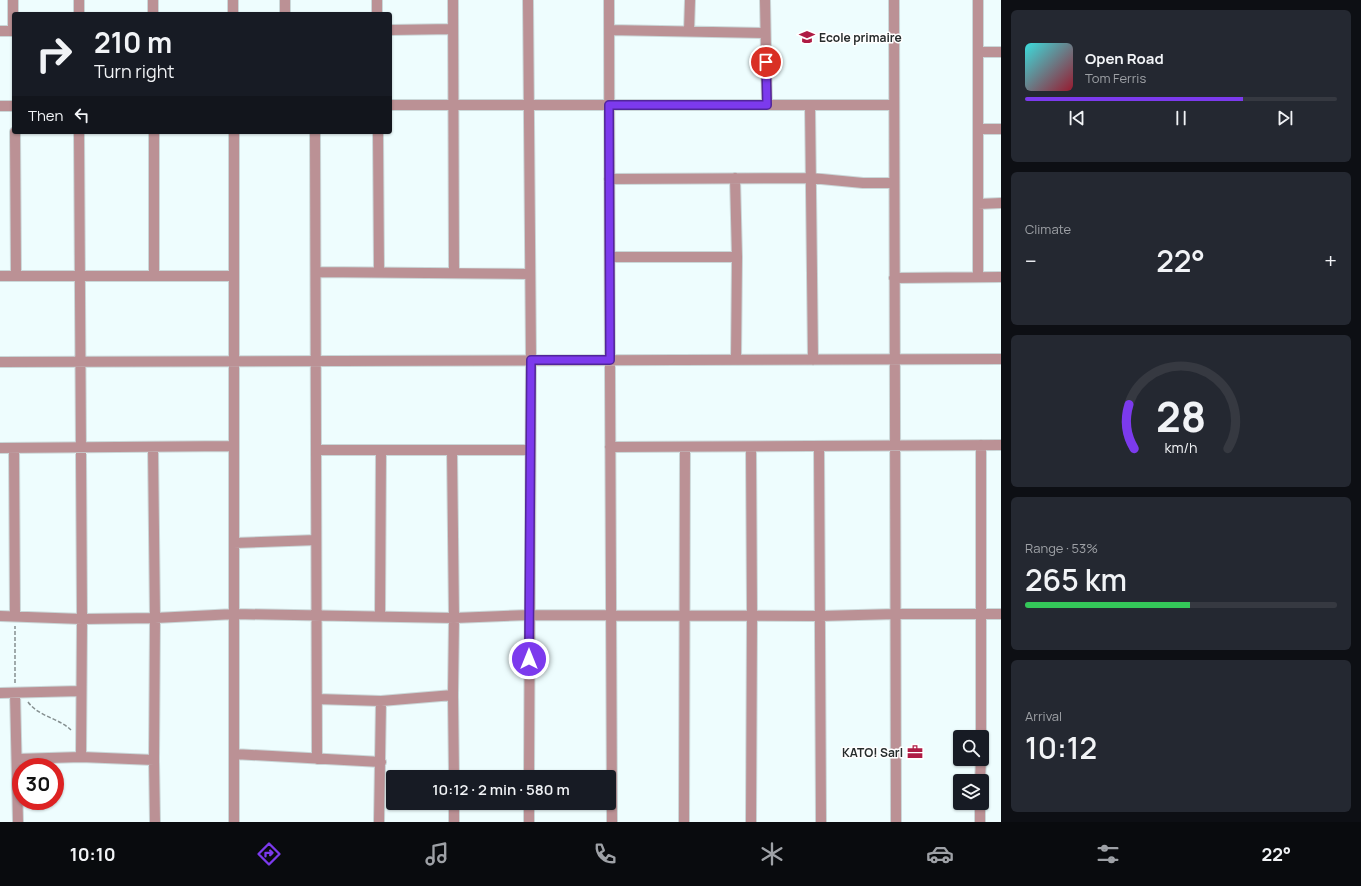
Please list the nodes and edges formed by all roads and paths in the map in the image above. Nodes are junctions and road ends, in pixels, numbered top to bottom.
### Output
1 (13, 0) edge
2 (79, 0) edge
3 (153, 0) edge
4 (233, 0) edge
5 (285, 0) edge
6 (377, 0) edge
7 (452, 0) edge
8 (528, 0) edge
9 (608, 0) edge
10 (690, 0) edge
11 (765, 0) edge
12 (894, 0) edge
13 (978, 0) edge
14 (13, 12) edge
15 (79, 12) edge
16 (153, 12) edge
17 (233, 12) edge
18 (285, 12) edge
19 (377, 12) edge
20 (453, 29) junction
21 (392, 30) edge
22 (609, 30) junction
23 (0, 31) edge
24 (12, 31) edge
25 (690, 31) junction
26 (765, 33) junction
27 (978, 52) junction
28 (1001, 52) edge
29 (453, 105) junction
30 (529, 105) junction
31 (609, 105) junction
32 (767, 105) junction
33 (810, 105) junction
34 (894, 105) junction
35 (0, 106) edge
36 (12, 106) edge
37 (392, 106) edge
38 (1001, 129) edge
39 (978, 130) junction
40 (15, 134) edge
41 (79, 134) edge
42 (154, 134) edge
43 (234, 134) edge
44 (315, 134) edge
45 (378, 134) edge
46 (735, 178) junction
47 (811, 178) junction
48 (609, 179) junction
49 (894, 183) junction
50 (1001, 203) edge
51 (978, 204) junction
52 (610, 257) junction
53 (737, 258) junction
54 (316, 272) junction
55 (379, 272) junction
56 (454, 273) junction
57 (530, 274) junction
58 (0, 276) edge
59 (16, 276) junction
60 (80, 276) junction
61 (154, 276) junction
62 (234, 276) junction
63 (978, 277) junction
64 (1001, 277) edge
65 (894, 278) junction
66 (1001, 359) edge
67 (531, 360) junction
68 (610, 360) junction
69 (736, 360) junction
70 (812, 360) junction
71 (895, 360) junction
72 (234, 361) junction
73 (316, 361) junction
74 (0, 362) edge
75 (80, 362) junction
76 (981, 445) junction
77 (1001, 445) edge
78 (234, 446) junction
79 (819, 446) junction
80 (895, 446) junction
81 (153, 447) junction
82 (685, 447) junction
83 (751, 447) junction
84 (0, 448) edge
85 (14, 448) junction
86 (80, 448) junction
87 (610, 448) junction
88 (316, 450) junction
89 (380, 450) junction
90 (452, 450) junction
91 (530, 450) junction
92 (316, 540) junction
93 (234, 544) junction
94 (235, 614) junction
95 (896, 614) junction
96 (981, 614) junction
97 (1001, 614) edge
98 (529, 615) junction
99 (609, 615) junction
100 (685, 615) junction
101 (752, 615) junction
102 (0, 616) edge
103 (15, 616) junction
104 (316, 616) junction
105 (820, 616) junction
106 (380, 617) junction
107 (155, 618) junction
108 (454, 618) junction
109 (82, 619) junction
110 (81, 691) junction
111 (0, 693) edge
112 (16, 693) junction
113 (453, 695) junction
114 (317, 699) junction
115 (381, 701) junction
116 (980, 730) edge
117 (73, 733) dead end
118 (234, 754) junction
119 (81, 757) junction
120 (16, 758) edge
121 (48, 758) edge
122 (317, 759) junction
123 (154, 760) junction
124 (381, 762) junction
125 (454, 770) edge
126 (529, 770) edge
127 (18, 810) edge
128 (454, 810) edge
129 (529, 810) edge
130 (980, 810) edge
131 (18, 822) edge
132 (155, 822) edge
133 (234, 822) edge
134 (379, 822) edge
135 (454, 822) edge
136 (529, 822) edge
137 (612, 822) edge
138 (684, 822) edge
139 (751, 822) edge
140 (821, 822) edge
141 (896, 822) edge
142 (980, 822) edge

1 - 14 street
2 - 15 street
3 - 16 street
4 - 17 street
5 - 18 street
6 - 19 street
7 - 20 street
8 - 30 street
9 - 22 street
10 - 25 street
11 - 26 street
12 - 34 street
13 - 27 street
20 - 21 street
20 - 29 street
22 - 25 street
22 - 31 street
23 - 24 street
25 - 26 street
26 - 32 street
27 - 28 street
27 - 39 street
29 - 30 street
29 - 37 street
29 - 56 street
30 - 31 street
30 - 57 street
31 - 32 street
31 - 48 street
32 - 33 street
33 - 34 street
33 - 47 street
34 - 49 street
35 - 36 street
38 - 39 street
39 - 51 street
40 - 59 street
41 - 60 street
42 - 61 street
43 - 62 street
44 - 54 street
45 - 55 street
46 - 47 street
46 - 48 street
46 - 53 street
47 - 49 street
47 - 70 street
48 - 52 street
49 - 65 street
50 - 51 street
51 - 63 street
52 - 53 street
52 - 68 street
53 - 69 street
54 - 55 street
54 - 73 street
55 - 56 street
56 - 57 street
57 - 67 street
58 - 59 street
59 - 60 street
60 - 61 street
60 - 75 street
61 - 62 street
62 - 72 street
63 - 64 street
63 - 65 street
65 - 71 street
66 - 71 street
67 - 68 street
67 - 73 street
67 - 91 street
68 - 69 street
68 - 87 street
69 - 70 street
70 - 71 street
71 - 80 street
72 - 73 street
72 - 75 street
72 - 78 street
73 - 88 street
74 - 75 street
75 - 86 street
76 - 77 street
76 - 80 street
76 - 96 street
78 - 81 street
78 - 93 street
79 - 80 street
79 - 83 street
79 - 105 street
80 - 95 street
81 - 86 street
81 - 107 street
82 - 83 street
82 - 87 street
82 - 100 street
83 - 101 street
84 - 85 street
85 - 86 street
85 - 103 street
86 - 109 street
87 - 99 street
88 - 89 street
88 - 92 street
89 - 90 street
89 - 106 street
90 - 91 street
90 - 108 street
91 - 98 street
92 - 93 street
92 - 104 street
93 - 94 street
94 - 104 street
94 - 107 street
94 - 118 street
95 - 96 street
95 - 105 street
95 - 141 street
96 - 97 street
96 - 116 street
98 - 99 street
98 - 108 street
98 - 126 street
99 - 100 street
99 - 137 street
100 - 101 street
100 - 138 street
101 - 105 street
101 - 139 street
102 - 103 street
103 - 109 street
103 - 112 path
104 - 106 street
104 - 114 street
105 - 140 street
106 - 108 street
107 - 109 street
107 - 123 street
108 - 113 street
109 - 110 street
110 - 112 street
110 - 119 street
111 - 112 street
112 - 117 path
112 - 120 street
113 - 115 street
113 - 125 street
114 - 115 street
114 - 122 street
115 - 124 street
118 - 122 street
118 - 133 street
119 - 121 street
119 - 123 street
122 - 124 street
123 - 132 street
124 - 134 street
127 - 131 street
128 - 135 street
129 - 136 street
130 - 142 street

